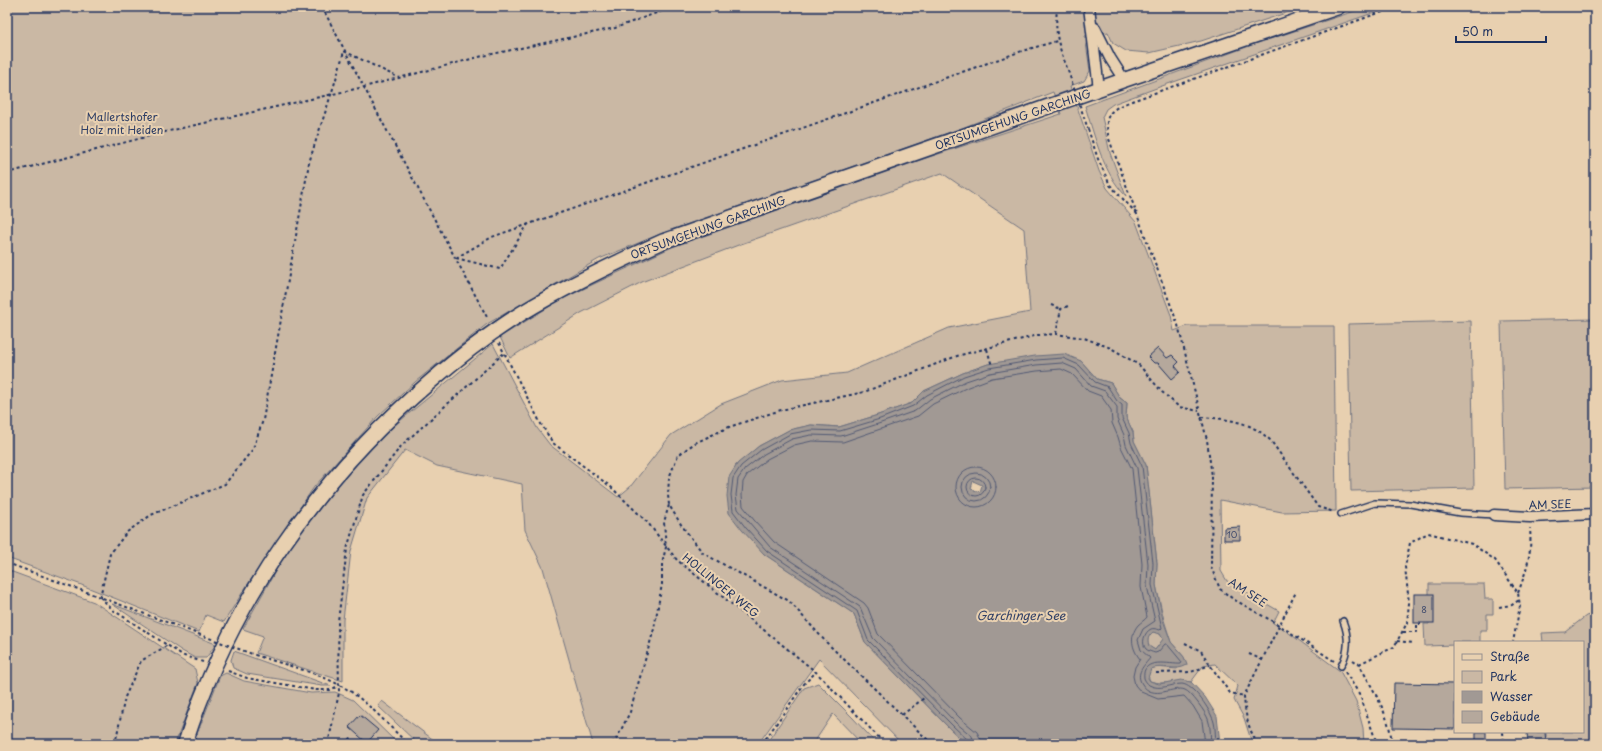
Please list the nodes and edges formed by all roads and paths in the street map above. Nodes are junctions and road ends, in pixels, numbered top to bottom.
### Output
1 (322, 7) edge
2 (673, 7) edge
3 (1056, 7) edge
4 (1089, 7) edge
5 (1338, 7) edge
6 (1399, 7) edge
7 (1092, 20) junction
8 (1057, 41) junction
9 (344, 51) junction
10 (399, 78) junction
11 (1124, 80) junction
12 (364, 87) junction
13 (1099, 89) junction
14 (333, 93) junction
15 (7, 174) edge
16 (1137, 214) junction
17 (528, 224) junction
18 (456, 258) junction
19 (1051, 305) dead end
20 (1068, 306) dead end
21 (1061, 309) junction
22 (494, 332) junction
23 (1056, 334) junction
24 (987, 349) junction
25 (504, 353) junction
26 (992, 366) dead end
27 (1199, 411) junction
28 (1201, 417) junction
29 (669, 505) junction
30 (1341, 514) joint
31 (1595, 514) edge
32 (1494, 515) joint
33 (1530, 517) junction
34 (666, 547) junction
35 (7, 563) edge
36 (1296, 592) dead end
37 (1518, 593) junction
38 (100, 596) junction
39 (1519, 600) junction
40 (1499, 607) dead end
41 (1343, 621) dead end
42 (1420, 623) dead end
43 (1280, 625) junction
44 (1402, 632) junction
45 (1397, 641) junction
46 (1514, 641) edge
47 (1184, 643) dead end
48 (1413, 643) dead end
49 (168, 646) dead end
50 (1249, 654) dead end
51 (1263, 660) junction
52 (1210, 665) junction
53 (1341, 666) junction
54 (816, 672) junction
55 (1156, 673) dead end
56 (340, 685) junction
57 (1244, 696) junction
58 (924, 698) dead end
59 (902, 715) junction
60 (1502, 733) edge
61 (352, 737) dead end
62 (115, 744) edge
63 (185, 744) edge
64 (328, 744) edge
65 (345, 744) edge
66 (408, 744) edge
67 (612, 744) edge
68 (762, 744) edge
69 (885, 744) edge
70 (932, 744) edge
71 (1258, 744) edge
72 (1378, 744) edge
73 (1392, 744) edge
74 (1504, 744) edge

1 - 9 path, HOLLINGER WEG
2 - 10 path
3 - 8 path
4 - 7 street
5 - 11 main road, ORTSUMGEHUNG GARCHING
6 - 16 path, AM SEE
7 - 11 street
7 - 13 street
8 - 16 path, bridge
8 - 17 path
9 - 10 path
9 - 12 path, HOLLINGER WEG
9 - 14 path
10 - 12 path
11 - 13 main road, ORTSUMGEHUNG GARCHING
12 - 14 path
12 - 18 path, HOLLINGER WEG
13 - 22 main road, ORTSUMGEHUNG GARCHING
14 - 15 path
14 - 38 path
16 - 27 path, AM SEE
17 - 18 path
17 - 18 path
18 - 22 path, HOLLINGER WEG
19 - 21 path
20 - 21 path
21 - 23 path
22 - 25 path, HOLLINGER WEG
22 - 63 main road, ORTSUMGEHUNG GARCHING
23 - 24 path
23 - 27 path
24 - 26 path
24 - 29 path
25 - 34 path, HOLLINGER WEG
25 - 56 path
27 - 28 path, AM SEE
28 - 30 path
28 - 43 path, AM SEE
29 - 34 path
29 - 59 path
30 - 32 lane, AM SEE
31 - 33 street, AM SEE
32 - 33 street, AM SEE
33 - 37 path
34 - 54 path, HOLLINGER WEG
34 - 67 path
35 - 38 path
36 - 43 path
37 - 39 path
37 - 44 path
38 - 56 path, bridge
39 - 40 path
39 - 46 path
41 - 53 lane
42 - 44 path
43 - 51 path
43 - 53 path, AM SEE
44 - 45 path
45 - 48 path
45 - 73 path
47 - 52 path
49 - 62 path
50 - 51 path
51 - 57 path
52 - 55 path
52 - 57 path
53 - 72 path, AM SEE
54 - 68 path
54 - 69 path, HOLLINGER WEG
56 - 64 path
56 - 66 path
57 - 71 path
58 - 59 path
59 - 70 path
60 - 74 path
61 - 65 path

